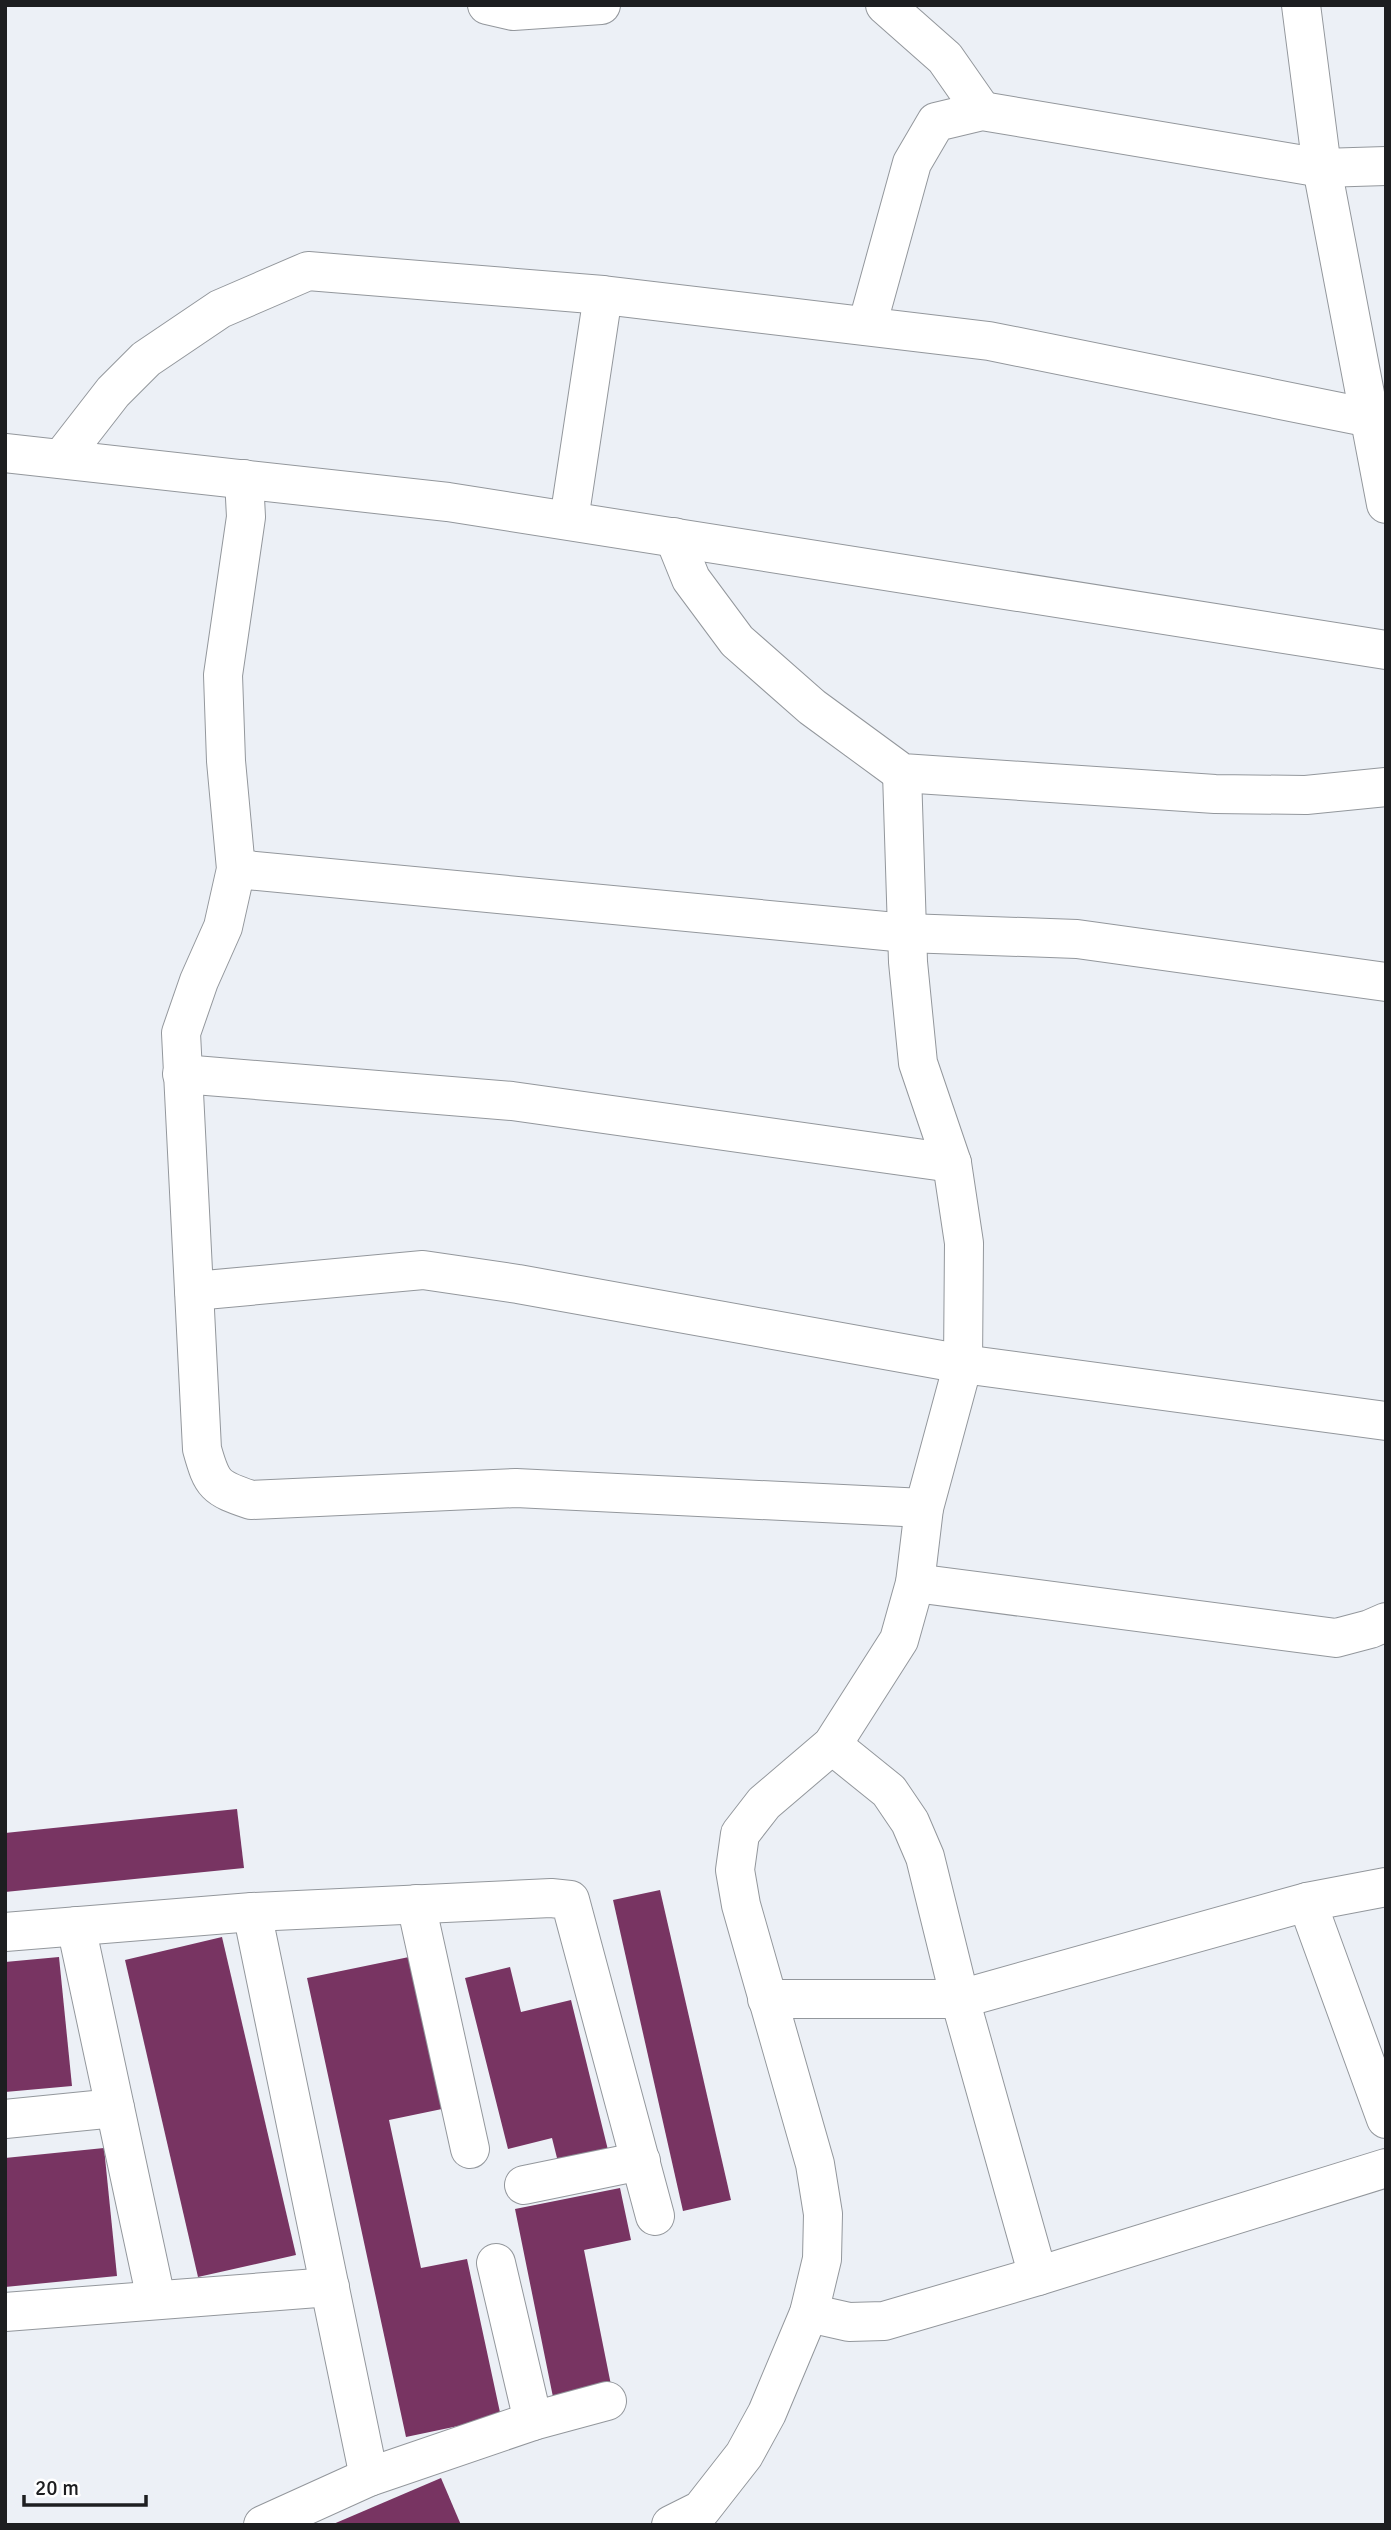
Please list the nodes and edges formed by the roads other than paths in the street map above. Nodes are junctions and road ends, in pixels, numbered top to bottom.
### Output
1 (488, 5) edge
2 (601, 5) edge
3 (885, 5) edge
4 (1301, 5) edge
5 (982, 111) junction
6 (1386, 166) edge
7 (1322, 168) junction
8 (603, 295) junction
9 (867, 326) junction
10 (1371, 346) edge
11 (1370, 418) junction
12 (5, 453) edge
13 (61, 459) junction
14 (244, 479) junction
15 (1386, 504) edge
16 (569, 520) junction
17 (674, 537) junction
18 (1386, 650) edge
19 (902, 774) junction
20 (1386, 787) edge
21 (236, 869) junction
22 (906, 933) junction
23 (1386, 982) edge
24 (182, 1074) junction
25 (952, 1163) junction
26 (194, 1291) junction
27 (963, 1364) junction
28 (1386, 1421) edge
29 (924, 1508) junction
30 (915, 1583) junction
31 (1386, 1622) edge
32 (832, 1745) junction
33 (1386, 1887) edge
34 (1307, 1902) junction
35 (416, 1905) junction
36 (252, 1912) junction
37 (76, 1926) junction
38 (5, 1931) edge
39 (767, 1999) junction
40 (960, 1999) junction
41 (115, 2108) junction
42 (5, 2119) edge
43 (1386, 2119) edge
44 (470, 2149) dead end
45 (641, 2161) junction
46 (1386, 2168) edge
47 (524, 2185) dead end
48 (655, 2216) dead end
49 (496, 2263) dead end
50 (1038, 2276) junction
51 (330, 2287) junction
52 (156, 2298) junction
53 (5, 2312) edge
54 (809, 2313) junction
55 (607, 2400) dead end
56 (533, 2421) junction
57 (369, 2477) junction
58 (263, 2525) edge
59 (671, 2525) edge

1 - 2 street
3 - 5 street
4 - 7 street
5 - 7 street
5 - 9 street
6 - 7 street
7 - 10 street
8 - 9 street
8 - 13 street
8 - 16 street
9 - 11 street
10 - 11 street
11 - 15 street
12 - 13 street
13 - 14 street
14 - 16 street
14 - 21 street
16 - 17 street
17 - 18 street
17 - 19 street
19 - 20 street
19 - 22 street
21 - 22 street
21 - 24 street
22 - 23 street
22 - 25 street
24 - 25 street
24 - 26 street
25 - 27 street
26 - 27 street
26 - 29 street
27 - 28 street
27 - 29 street
29 - 30 street
30 - 31 street
30 - 32 street
32 - 39 street
32 - 40 street
33 - 34 street
34 - 40 street
34 - 43 street
35 - 36 street
35 - 44 street
35 - 45 street
36 - 37 street
36 - 51 street
37 - 38 street
37 - 41 street
39 - 40 street
39 - 54 street
40 - 50 street
41 - 42 street
41 - 52 street
45 - 47 street
45 - 48 street
46 - 50 street
49 - 56 street
50 - 54 street
51 - 52 street
51 - 57 street
52 - 53 street
54 - 59 street
55 - 56 street
56 - 57 street
57 - 58 street

